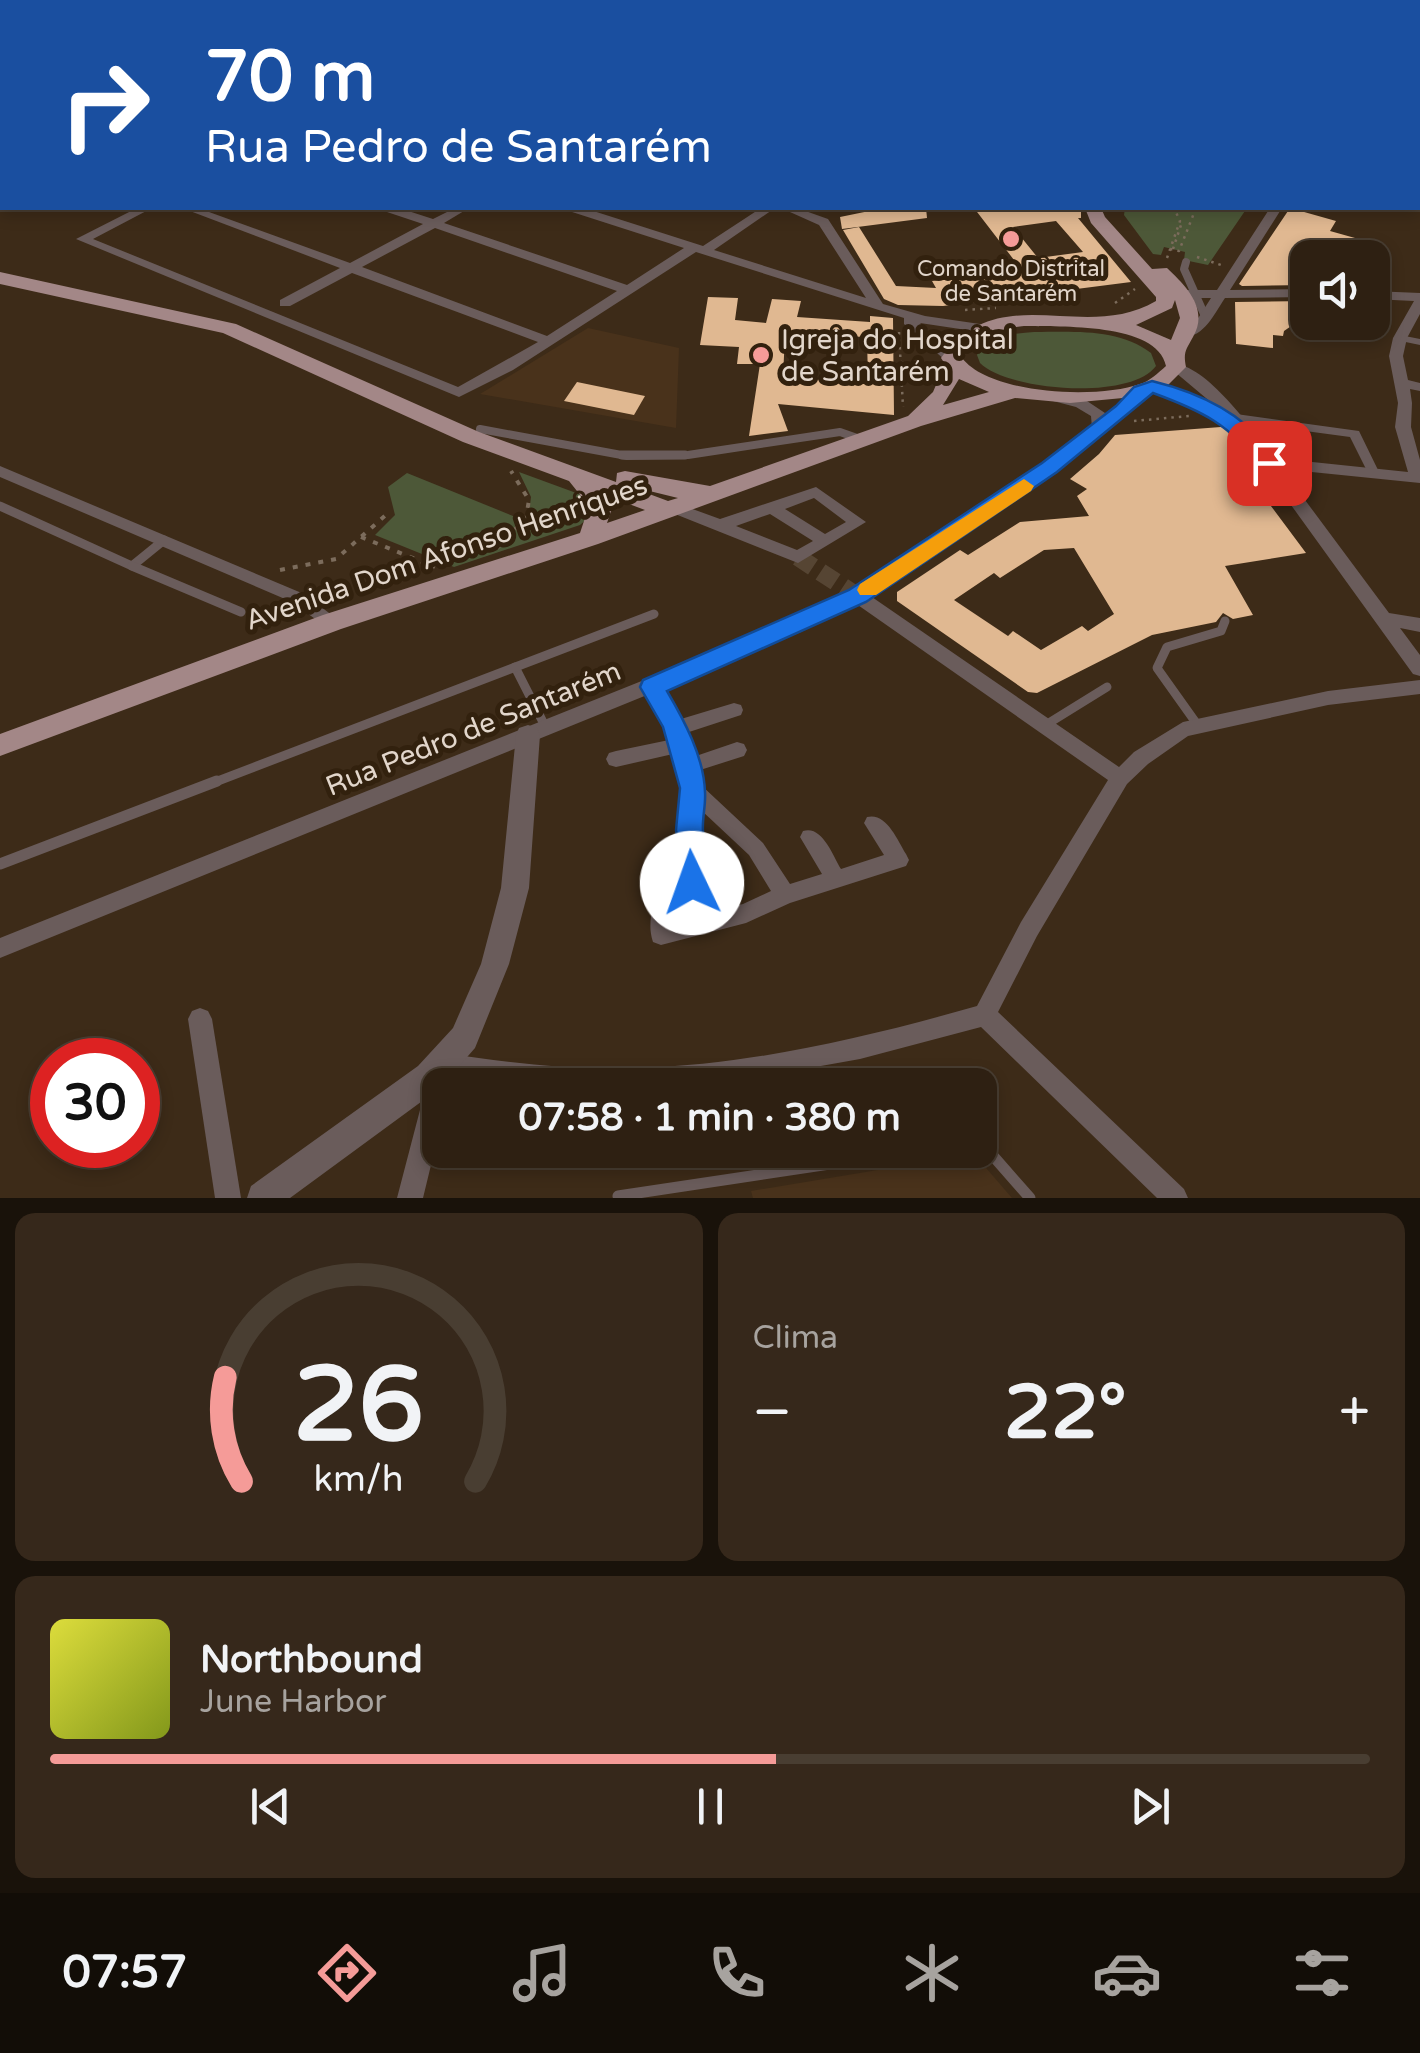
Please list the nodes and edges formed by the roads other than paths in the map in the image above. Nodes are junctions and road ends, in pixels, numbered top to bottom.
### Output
1 (901, 0) edge
2 (923, 0) edge
3 (142, 210) edge
4 (194, 210) edge
5 (394, 210) edge
6 (459, 210) edge
7 (578, 210) edge
8 (766, 210) edge
9 (793, 210) edge
10 (1094, 210) edge
11 (1115, 210) edge
12 (1275, 210) edge
13 (434, 223) junction
14 (700, 248) junction
15 (1186, 262) dead end
16 (1148, 267) junction
17 (353, 268) junction
18 (0, 278) edge
19 (628, 290) junction
20 (1221, 291) junction
21 (1290, 293) edge
22 (1191, 294) junction
23 (1390, 296) edge
24 (1420, 299) edge
25 (285, 303) dead end
26 (879, 307) junction
27 (1109, 315) junction
28 (1205, 316) junction
29 (898, 320) junction
30 (980, 328) junction
31 (1187, 334) junction
32 (1400, 338) junction
33 (550, 341) junction
34 (1420, 342) edge
35 (1175, 360) junction
36 (952, 362) junction
37 (1400, 383) junction
38 (1420, 388) edge
39 (1146, 389) junction
40 (1012, 392) junction
41 (1048, 396) junction
42 (425, 413) junction
43 (908, 415) junction
44 (1236, 418) junction
45 (1100, 428) junction
46 (480, 429) junction
47 (1247, 434) junction
48 (862, 440) junction
49 (1269, 463) junction
50 (0, 470) edge
51 (1372, 470) junction
52 (578, 477) junction
53 (1419, 477) edge
54 (716, 493) junction
55 (0, 506) edge
56 (772, 508) junction
57 (672, 509) junction
58 (720, 525) junction
59 (590, 538) junction
60 (164, 540) junction
61 (826, 541) junction
62 (132, 566) junction
63 (858, 596) junction
64 (241, 612) dead end
65 (654, 614) dead end
66 (1384, 619) junction
67 (1225, 620) dead end
68 (332, 622) junction
69 (1420, 625) edge
70 (515, 668) junction
71 (1420, 669) edge
72 (652, 687) junction
73 (1420, 687) edge
74 (1107, 688) dead end
75 (734, 710) dead end
76 (1044, 726) junction
77 (1200, 727) junction
78 (537, 731) junction
79 (678, 737) junction
80 (0, 744) edge
81 (737, 750) dead end
82 (616, 759) dead end
83 (689, 778) junction
84 (1120, 778) junction
85 (874, 823) dead end
86 (810, 837) dead end
87 (0, 864) edge
88 (836, 880) junction
89 (785, 895) junction
90 (0, 948) edge
91 (986, 1015) junction
92 (200, 1019) dead end
93 (444, 1064) junction
94 (997, 1160) edge
95 (803, 1168) edge
96 (618, 1196) edge
97 (228, 1198) edge
98 (264, 1198) edge
99 (410, 1198) edge
100 (1030, 1198) edge
101 (1175, 1198) edge

1 - 2 street
3 - 33 street
4 - 17 street
5 - 13 street
6 - 13 street
7 - 14 street
8 - 14 street
9 - 26 street
10 - 16 main road
11 - 16 main road
12 - 20 street
13 - 17 street
13 - 19 street
14 - 19 street
14 - 26 street
15 - 22 lane
16 - 22 main road
16 - 27 main road
17 - 25 street
17 - 33 street
18 - 42 main road
19 - 33 street
20 - 21 street
20 - 22 street
20 - 28 street
22 - 28 lane
22 - 31 main road
23 - 24 street
24 - 32 street
26 - 29 street
27 - 30 main road
27 - 35 main road
28 - 31 street
29 - 30 street
29 - 36 street
30 - 36 main road, Avenida Dom Afonso Henriques
31 - 35 main road
32 - 34 street
32 - 37 street
35 - 39 main road
35 - 44 street
36 - 40 main road
36 - 43 main road, Avenida Dom Afonso Henriques
37 - 38 street
37 - 53 street
39 - 41 main road
39 - 45 street, Rua Pedro de Santarém
39 - 47 street
40 - 41 main road
40 - 43 main road, Avenida Dom Afonso Henriques
41 - 45 street
42 - 46 main road
42 - 52 main road
43 - 48 main road, Avenida Dom Afonso Henriques
44 - 47 street
44 - 51 street
45 - 63 street, Rua Pedro de Santarém
46 - 48 lane
46 - 54 main road
47 - 49 street
48 - 54 main road, Avenida Dom Afonso Henriques
49 - 51 street
49 - 66 street
50 - 60 street
51 - 53 street
52 - 57 main road
52 - 59 main road
54 - 57 main road, Avenida Dom Afonso Henriques
55 - 62 lane
56 - 58 street
56 - 61 street
56 - 61 street
57 - 58 street
57 - 59 main road, Avenida Dom Afonso Henriques
58 - 61 street
59 - 68 main road, Avenida Dom Afonso Henriques
60 - 62 lane
60 - 68 street
62 - 64 lane
63 - 72 street, Rua Pedro de Santarém
63 - 76 street
65 - 70 lane
66 - 69 street
66 - 71 street
67 - 77 lane
68 - 80 main road, Avenida Dom Afonso Henriques
70 - 78 lane
70 - 87 lane
72 - 78 street, Rua Pedro de Santarém
72 - 79 street
73 - 77 street
74 - 76 lane
75 - 79 street
76 - 84 street
77 - 84 street
78 - 90 street, Rua Pedro de Santarém
78 - 93 street
79 - 82 street
79 - 83 street
81 - 83 street
83 - 89 street
83 - 89 street
84 - 91 street
85 - 88 street
86 - 88 street
88 - 89 street
91 - 93 street
91 - 101 street
92 - 97 street
93 - 98 street
93 - 99 street
94 - 100 lane
95 - 96 lane

